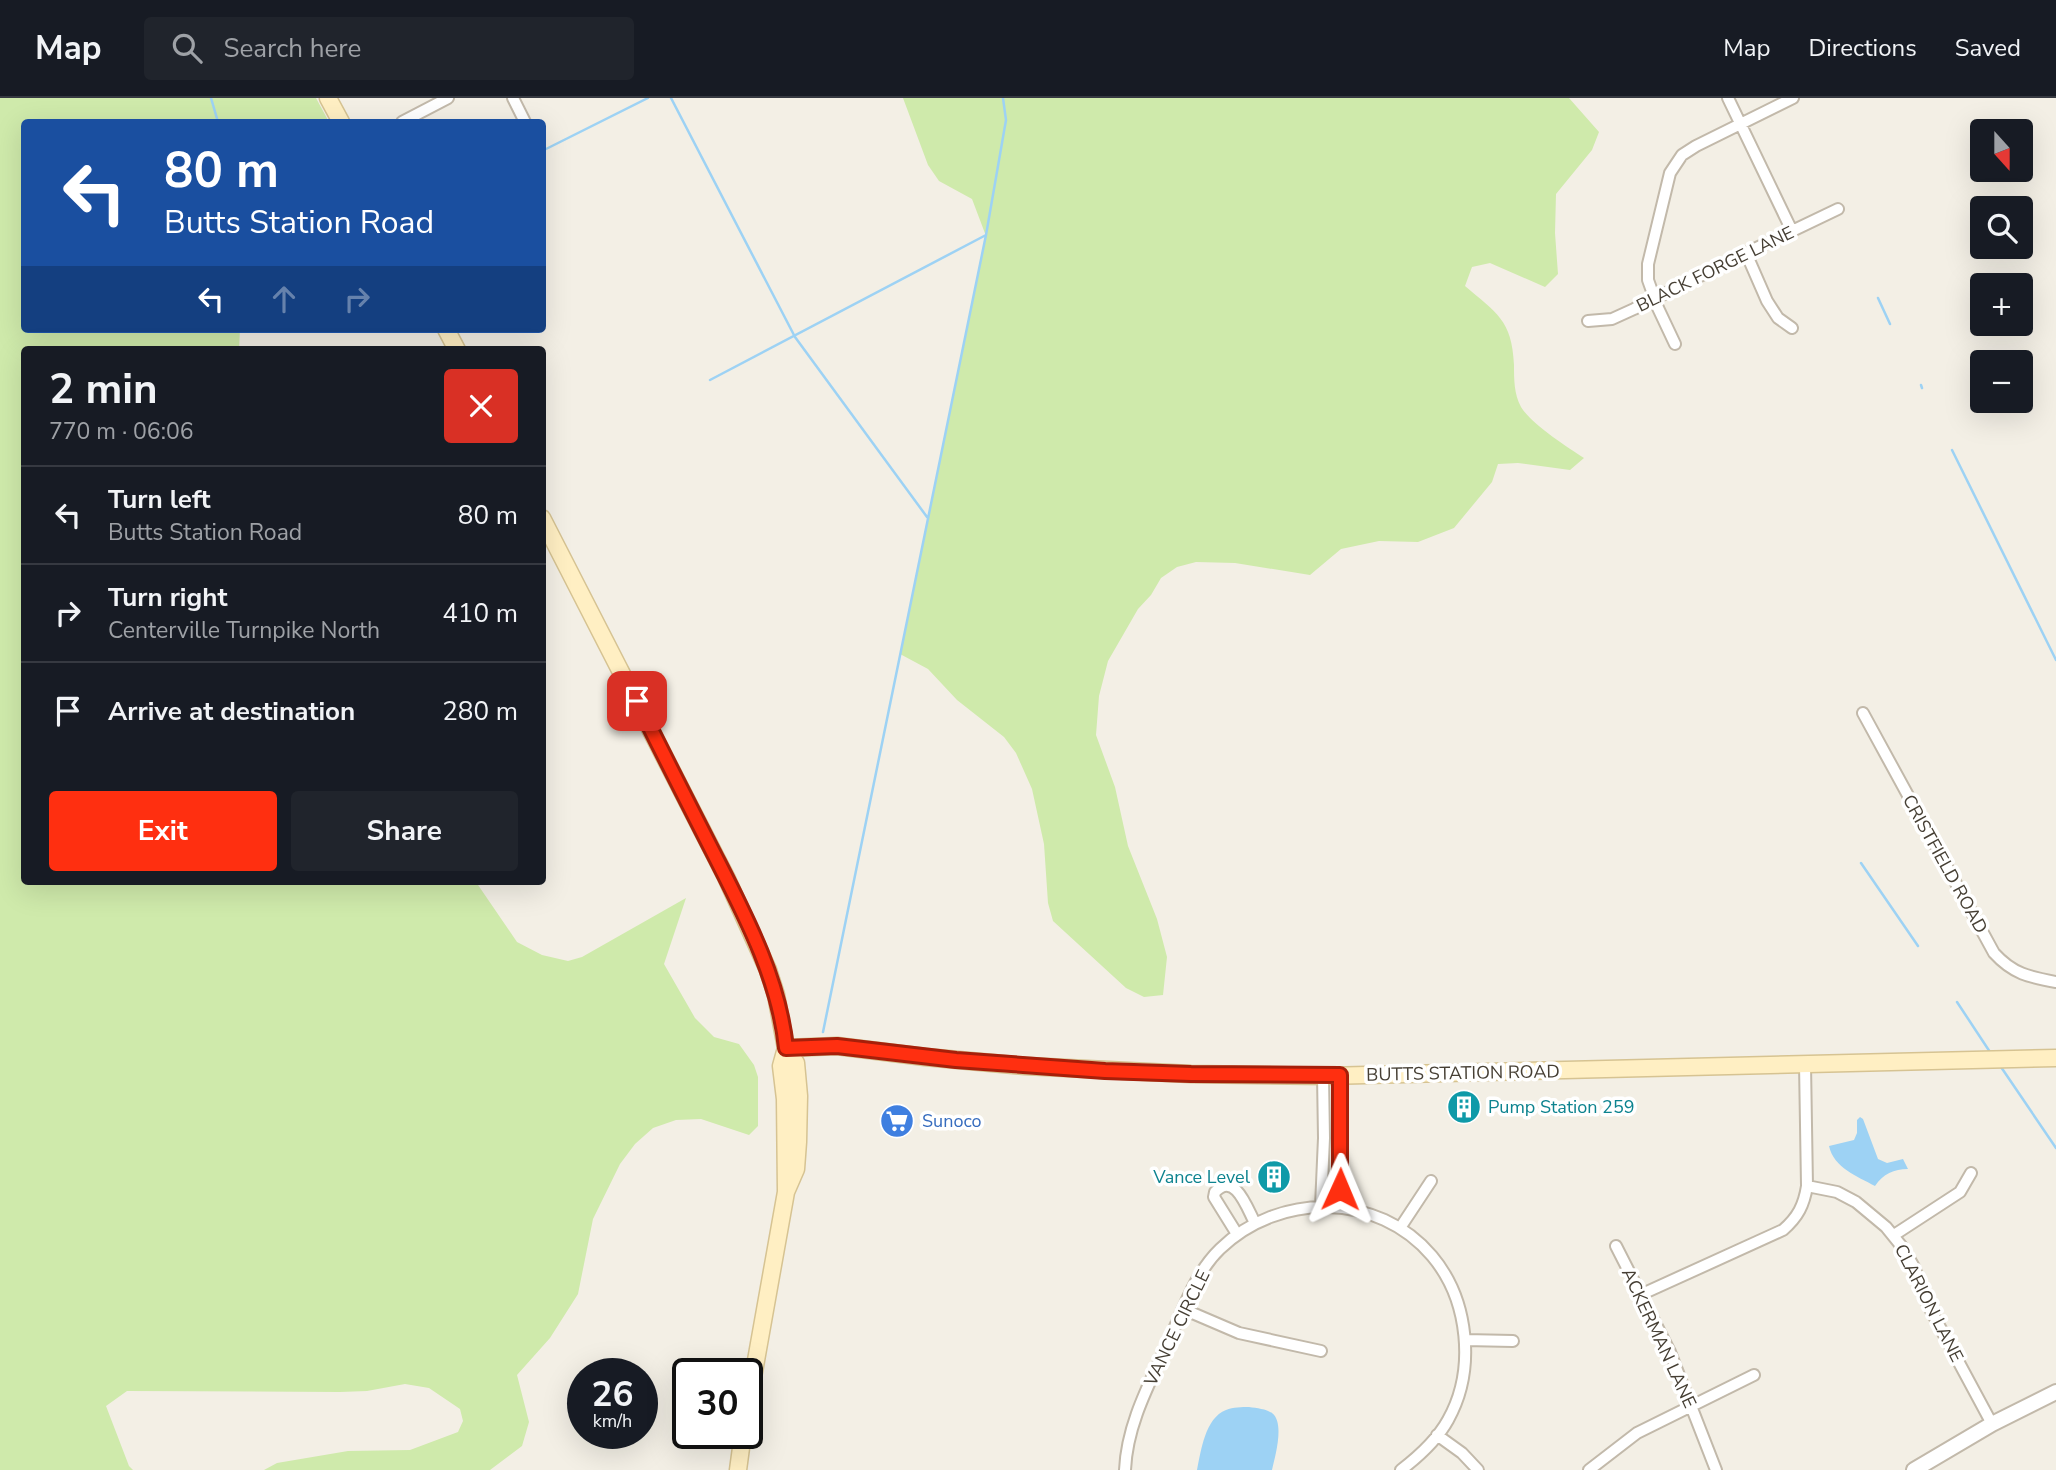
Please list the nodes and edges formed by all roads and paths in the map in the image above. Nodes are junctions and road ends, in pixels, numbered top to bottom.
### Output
1 (328, 98) edge
2 (448, 98) edge
3 (513, 98) edge
4 (1728, 98) edge
5 (1793, 98) edge
6 (339, 119) edge
7 (408, 119) edge
8 (524, 119) edge
9 (1740, 124) junction
10 (1838, 209) dead end
11 (1792, 231) junction
12 (1746, 253) junction
13 (1656, 299) junction
14 (1588, 321) dead end
15 (1792, 328) dead end
16 (1675, 344) dead end
17 (546, 526) edge
18 (1863, 713) dead end
19 (2056, 982) edge
20 (786, 1048) junction
21 (2056, 1058) edge
22 (1805, 1064) junction
23 (1340, 1075) junction
24 (1323, 1076) junction
25 (1972, 1173) dead end
26 (1431, 1181) dead end
27 (1807, 1186) junction
28 (1321, 1206) junction
29 (1340, 1207) junction
30 (1255, 1223) junction
31 (1399, 1228) junction
32 (1237, 1234) junction
33 (1894, 1235) junction
34 (1616, 1246) dead end
35 (1640, 1294) junction
36 (1183, 1309) junction
37 (1465, 1340) junction
38 (1513, 1341) dead end
39 (1321, 1351) dead end
40 (756, 1358) edge
41 (1754, 1375) dead end
42 (2056, 1392) edge
43 (1691, 1406) junction
44 (1992, 1424) junction
45 (1437, 1435) junction
46 (740, 1449) edge
47 (737, 1470) edge
48 (1125, 1470) edge
49 (1401, 1470) edge
50 (1478, 1470) edge
51 (1589, 1470) edge
52 (1716, 1470) edge
53 (1914, 1470) edge

1 - 6 main road
2 - 7 street
3 - 8 street
4 - 9 street
5 - 9 street
9 - 11 street
9 - 13 street
10 - 11 street, BLACK FORGE LANE
11 - 12 street, BLACK FORGE LANE
12 - 13 street, BLACK FORGE LANE
12 - 15 street
13 - 14 street, BLACK FORGE LANE
13 - 16 street
17 - 20 main road
18 - 19 street, CRISTFIELD ROAD
20 - 24 main road, BUTTS STATION ROAD
20 - 40 main road
21 - 22 main road, BUTTS STATION ROAD
22 - 23 main road, BUTTS STATION ROAD
22 - 27 street
23 - 24 main road, BUTTS STATION ROAD
23 - 29 street
24 - 28 street
25 - 33 street
26 - 31 street
27 - 33 street, CLARION LANE
27 - 35 street
28 - 29 street, VANCE CIRCLE
28 - 30 street, VANCE CIRCLE
29 - 31 street, VANCE CIRCLE
30 - 32 street, VANCE CIRCLE
30 - 32 street
31 - 37 street, VANCE CIRCLE
32 - 36 street, VANCE CIRCLE
33 - 44 street, CLARION LANE
34 - 35 street, ACKERMAN LANE
35 - 43 street, ACKERMAN LANE
36 - 39 street
36 - 48 street, VANCE CIRCLE
37 - 38 street
37 - 45 street, VANCE CIRCLE
41 - 43 street
42 - 44 street
43 - 51 street
43 - 52 street, ACKERMAN LANE
44 - 53 street
45 - 49 street, VANCE CIRCLE
45 - 50 street
46 - 47 main road

